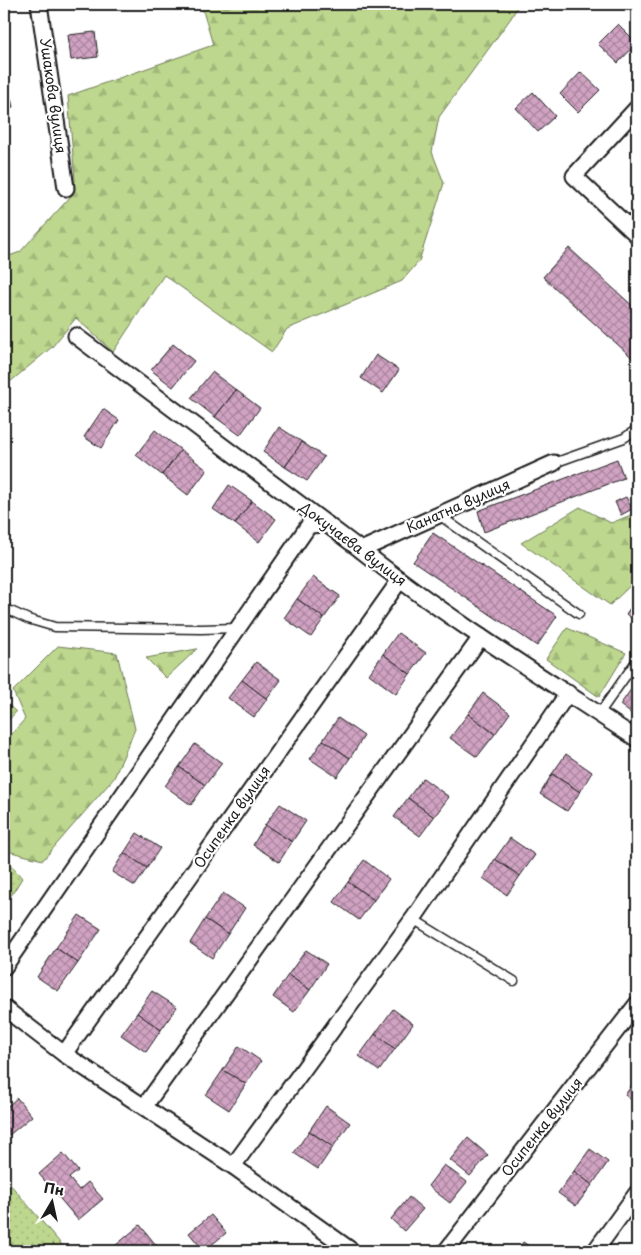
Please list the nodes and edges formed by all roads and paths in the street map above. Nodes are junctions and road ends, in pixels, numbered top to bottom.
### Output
1 (39, 4) edge
2 (637, 108) edge
3 (66, 188) dead end
4 (637, 236) edge
5 (76, 336) dead end
6 (637, 430) edge
7 (554, 463) joint
8 (439, 514) junction
9 (327, 524) junction
10 (361, 550) junction
11 (400, 580) junction
12 (4, 608) edge
13 (579, 614) dead end
14 (238, 628) junction
15 (481, 637) junction
16 (637, 660) edge
17 (568, 694) junction
18 (599, 714) junction
19 (637, 740) edge
20 (413, 919) junction
21 (4, 967) edge
22 (514, 981) dead end
23 (637, 1004) edge
24 (4, 1008) edge
25 (64, 1054) junction
26 (144, 1107) junction
27 (233, 1166) junction
28 (637, 1193) edge
29 (352, 1251) edge
30 (446, 1251) edge
31 (595, 1251) edge

1 - 3 street, Ушакова вулиця
2 - 4 street
5 - 9 street, Докучаєва вулиця
6 - 7 lane
7 - 8 street, Канатна вулиця
8 - 10 street, Канатна вулиця
8 - 13 lane
9 - 10 street, Докучаєва вулиця
9 - 14 street
10 - 11 street, Докучаєва вулиця
11 - 15 street, Докучаєва вулиця
11 - 25 street, Осипенка вулиця
12 - 14 lane
14 - 21 street
15 - 17 street, Докучаєва вулиця
15 - 26 street
16 - 18 lane
17 - 18 street, Докучаєва вулиця
17 - 20 street
18 - 19 street, Докучаєва вулиця
20 - 22 lane
20 - 27 street
23 - 30 street, Осипенка вулиця
24 - 25 street
25 - 26 street
26 - 27 street
27 - 29 street
28 - 31 street

